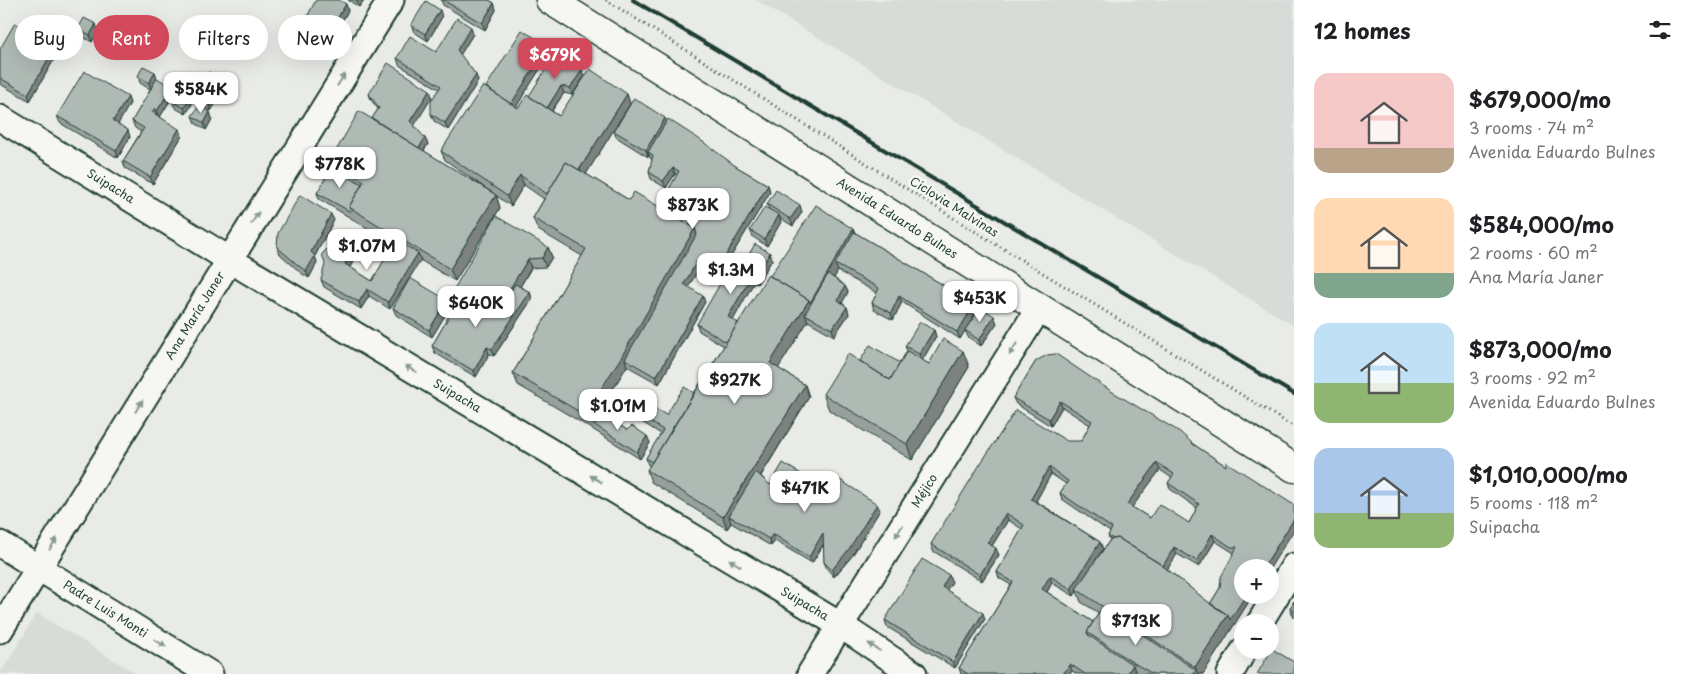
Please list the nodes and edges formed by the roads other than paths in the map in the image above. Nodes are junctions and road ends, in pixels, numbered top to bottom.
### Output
1 (390, 0) edge
2 (550, 0) edge
3 (0, 118) edge
4 (230, 260) junction
5 (1039, 308) junction
6 (1294, 468) edge
7 (0, 544) edge
8 (1294, 566) edge
9 (38, 568) junction
10 (1265, 614) edge
11 (840, 626) junction
12 (0, 630) edge
13 (1239, 659) edge
14 (210, 674) edge
15 (810, 674) edge
16 (914, 674) edge
17 (1230, 674) edge

4 -> 1 street, Ana María Janer
2 - 5 main road, Avenida Eduardo Bulnes
3 - 4 street, Suipacha
9 -> 4 street, Ana María Janer
11 -> 4 street, Suipacha
5 - 6 main road, Avenida Eduardo Bulnes
5 -> 11 street, Méjico
7 - 9 street, Padre Luis Monti
8 - 10 street
9 - 12 street, Ana María Janer
9 -> 14 street, Padre Luis Monti
11 - 15 street, Méjico
16 -> 11 street, Suipacha
13 - 17 street

